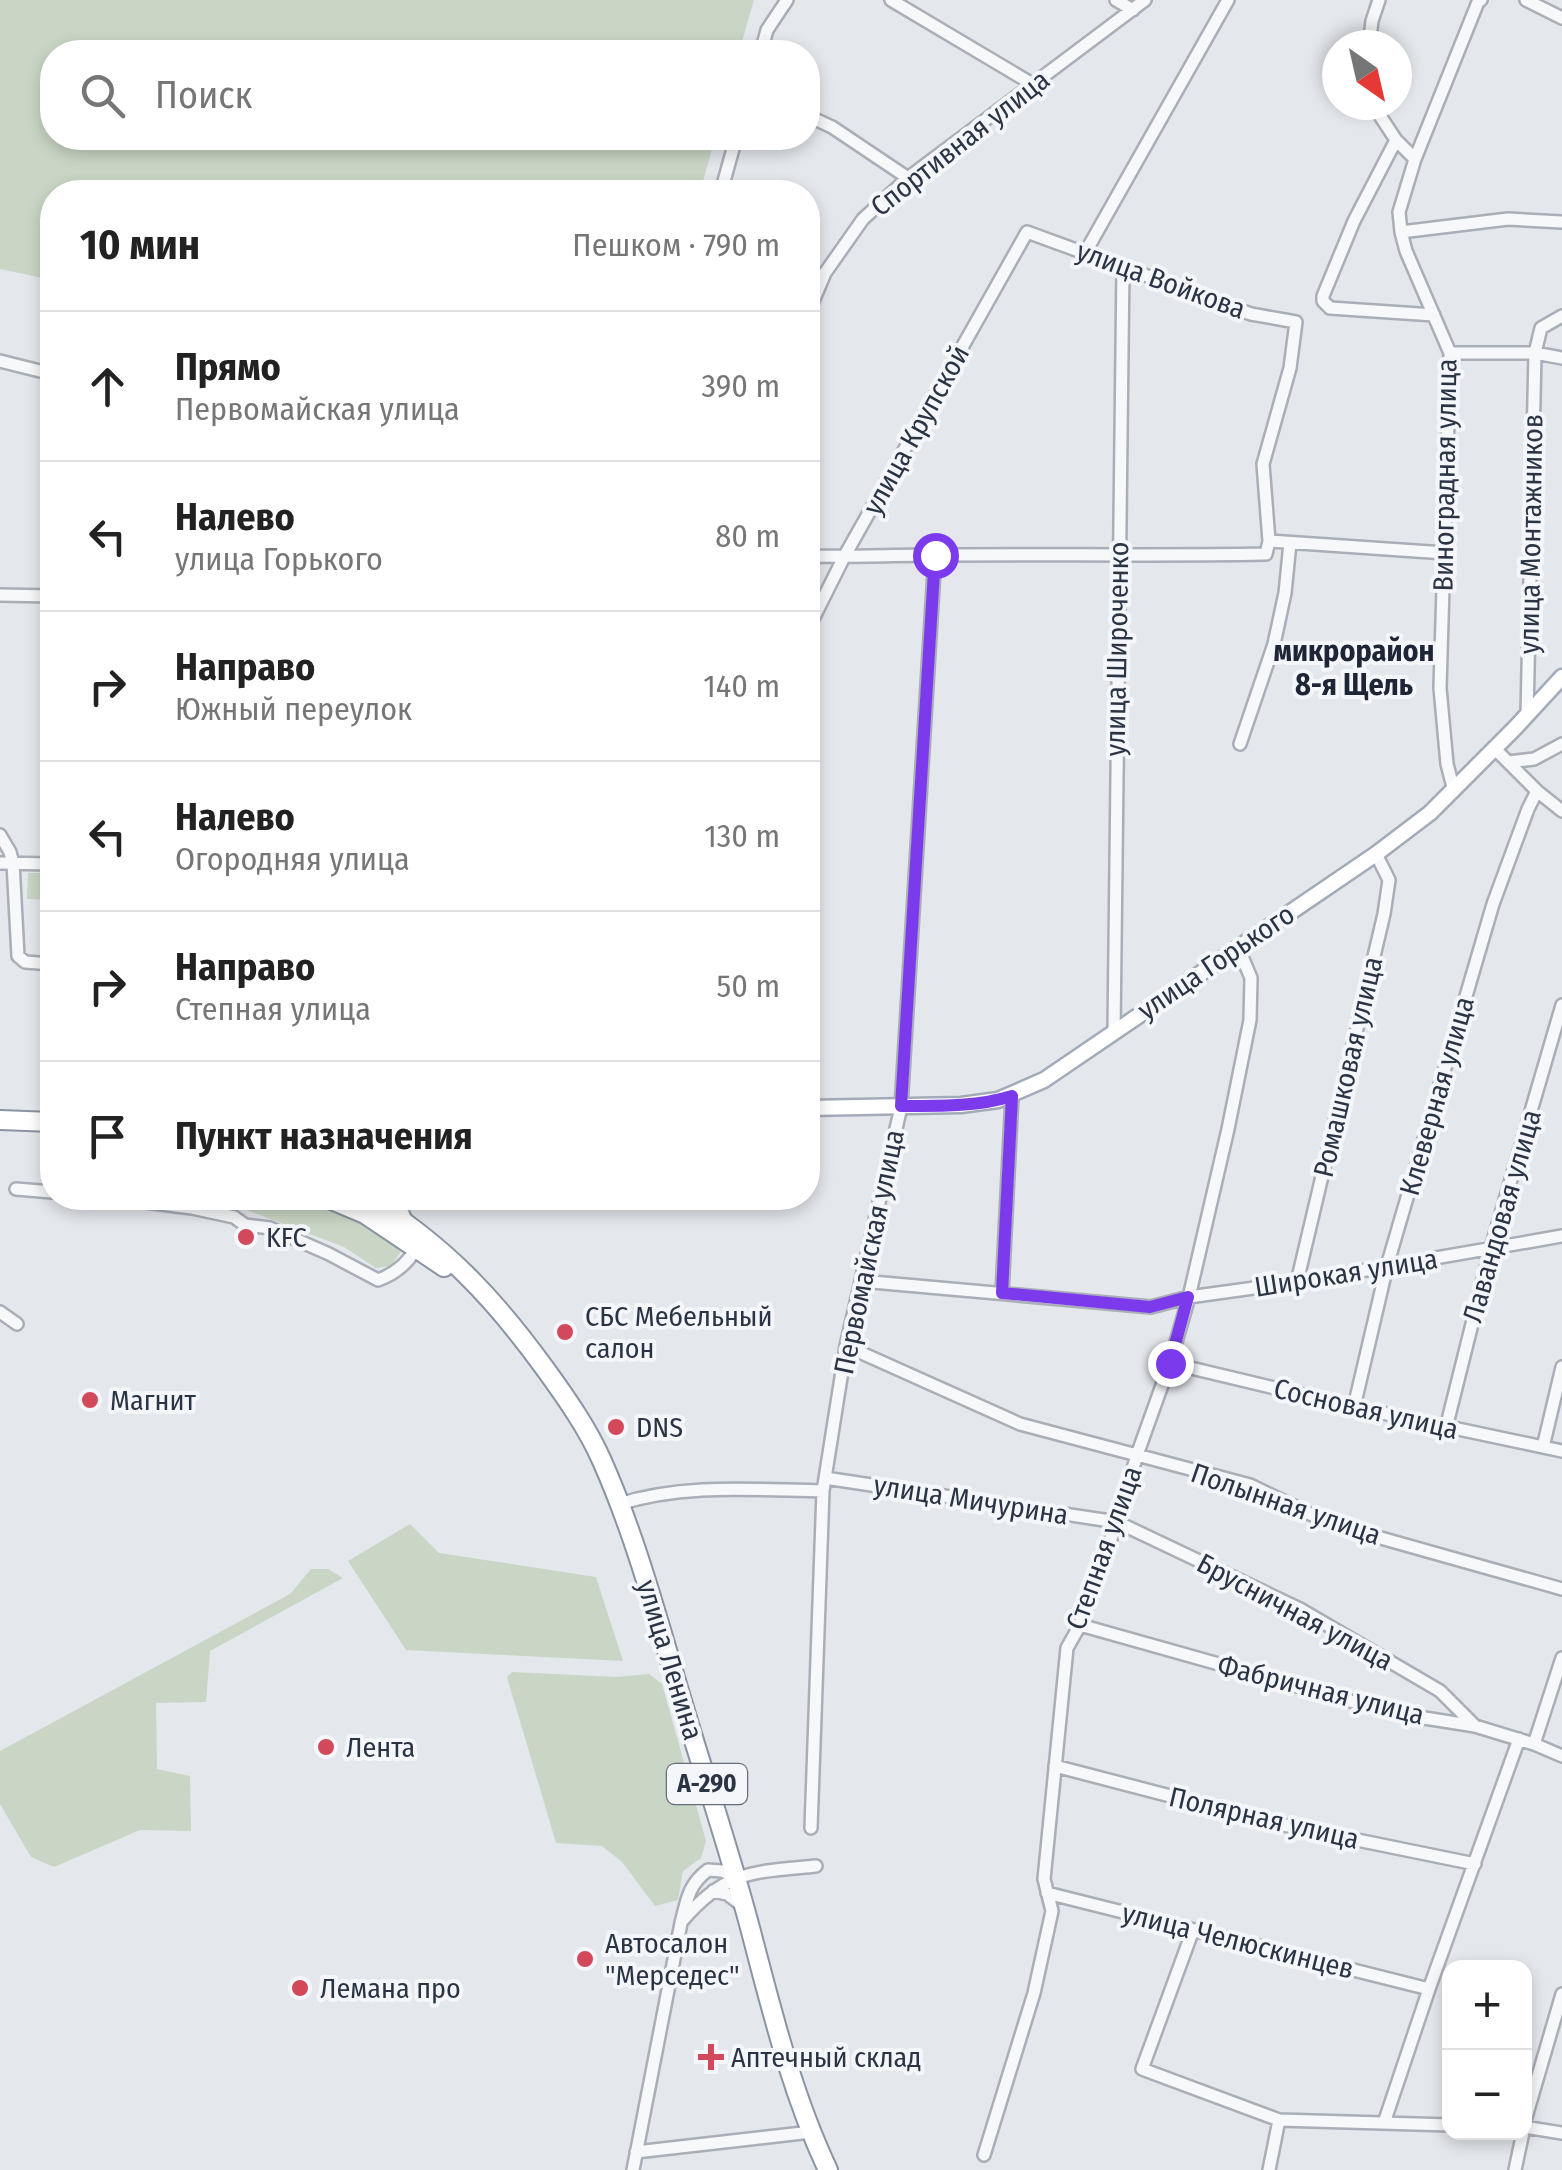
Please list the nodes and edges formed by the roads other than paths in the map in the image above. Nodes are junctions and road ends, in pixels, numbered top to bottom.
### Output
1 (787, 0) edge
2 (892, 0) edge
3 (1116, 0) edge
4 (1146, 0) edge
5 (1228, 0) edge
6 (1379, 0) edge
7 (1526, 0) edge
8 (1480, 1) edge
9 (1133, 10) junction
10 (1562, 18) edge
11 (1370, 30) edge
12 (764, 40) edge
13 (1034, 85) junction
14 (1383, 120) edge
15 (820, 122) edge
16 (1396, 140) junction
17 (733, 150) edge
18 (1415, 159) junction
19 (908, 178) junction
20 (724, 180) edge
21 (1562, 222) edge
22 (1027, 232) joint
23 (1400, 232) junction
24 (1085, 253) junction
25 (1123, 266) junction
26 (820, 285) edge
27 (1434, 315) junction
28 (1562, 316) edge
29 (1450, 353) junction
30 (1535, 353) junction
31 (1562, 358) edge
32 (0, 361) edge
33 (40, 371) edge
34 (1269, 541) junction
35 (1290, 544) junction
36 (1444, 553) junction
37 (935, 555) junction
38 (820, 556) edge
39 (1118, 556) junction
40 (844, 557) junction
41 (0, 596) edge
42 (40, 596) edge
43 (820, 605) edge
44 (1562, 677) edge
45 (1527, 715) junction
46 (1240, 744) dead end
47 (1562, 744) edge
48 (1495, 749) junction
49 (1508, 762) junction
50 (1454, 791) junction
51 (1537, 792) junction
52 (1562, 811) edge
53 (0, 835) edge
54 (1376, 854) junction
55 (6, 863) edge
56 (40, 864) edge
57 (1238, 947) junction
58 (40, 963) edge
59 (1562, 1005) edge
60 (1114, 1032) junction
61 (1012, 1096) junction
62 (901, 1106) junction
63 (820, 1108) edge
64 (4, 1117) edge
65 (40, 1117) edge
66 (16, 1190) dead end
67 (40, 1191) edge
68 (202, 1210) edge
69 (387, 1210) edge
70 (390, 1210) edge
71 (1562, 1236) edge
72 (417, 1247) junction
73 (1491, 1248) junction
74 (1387, 1266) junction
75 (862, 1280) junction
76 (1296, 1282) junction
77 (1002, 1293) junction
78 (486, 1294) junction
79 (1188, 1297) junction
80 (0, 1312) edge
81 (17, 1324) dead end
82 (846, 1346) junction
83 (1170, 1363) junction
84 (1562, 1367) edge
85 (1354, 1407) junction
86 (1446, 1428) junction
87 (1543, 1447) junction
88 (1562, 1451) edge
89 (1138, 1455) junction
90 (824, 1484) junction
91 (620, 1504) junction
92 (1117, 1522) junction
93 (1562, 1589) edge
94 (1080, 1625) junction
95 (1562, 1658) edge
96 (1474, 1726) junction
97 (1520, 1739) junction
98 (1534, 1744) junction
99 (1562, 1756) edge
100 (1055, 1766) junction
101 (811, 1828) dead end
102 (725, 1842) junction
103 (1475, 1864) junction
104 (816, 1866) dead end
105 (708, 1870) junction
106 (736, 1877) junction
107 (712, 1891) junction
108 (1047, 1893) junction
109 (744, 1907) junction
110 (681, 1923) junction
111 (1194, 1930) junction
112 (1428, 1989) junction
113 (1562, 1994) edge
114 (1532, 2100) edge
115 (1279, 2120) junction
116 (1384, 2123) junction
117 (1442, 2125) edge
118 (1532, 2129) edge
119 (811, 2132) junction
120 (1562, 2133) edge
121 (1521, 2140) edge
122 (636, 2152) junction
123 (984, 2155) dead end
124 (633, 2170) edge
125 (828, 2170) edge
126 (1269, 2170) edge
127 (1515, 2170) edge

1 - 12 street
2 - 13 street
3 - 9 street
4 - 9 street, Спортивная улица
5 - 24 street
6 - 11 street
7 - 10 street
8 - 18 street
9 - 13 street, Спортивная улица
13 - 19 street, Спортивная улица
14 - 16 street
15 - 19 street
16 - 18 street
16 - 27 street
17 - 20 street
18 - 23 street
19 - 26 street, Спортивная улица
21 - 23 street
22 - 24 street, улица Войкова
22 - 40 street, улица Крупской
23 - 27 street, Виноградная улица
24 - 25 street, улица Войкова
25 - 34 street, улица Войкова
25 - 39 street, улица Широченко
27 - 29 street, Виноградная улица
28 - 30 street
29 - 30 street
29 - 36 street, Виноградная улица
30 - 31 street
30 - 45 street, улица Монтажников
32 - 33 street
34 - 35 street
34 - 39 street
35 - 36 street
35 - 46 street
36 - 50 street, Виноградная улица
37 - 39 street
37 - 40 street
37 - 62 street, Первомайская улица
38 - 40 street
39 - 60 street, улица Широченко
40 - 43 street, улица Крупской
41 - 42 street
44 - 45 main road, улица Горького
45 - 48 main road, улица Горького
47 - 49 street
48 - 49 street
48 - 50 main road, улица Горького
49 - 51 street
50 - 54 main road, улица Горького
51 - 52 street
51 - 74 street, Клеверная улица
53 - 55 street
54 - 57 main road, улица Горького
54 - 76 street, Ромашковая улица
55 - 56 street
55 - 58 street
57 - 60 main road, улица Горького
57 - 79 street, Степная улица
59 - 73 street, Лавандовая улица
60 - 61 main road, улица Горького
61 - 62 main road, улица Горького
61 - 77 street
62 - 63 main road, улица Горького
62 - 75 street, Первомайская улица
64 - 65 highway
66 - 67 street
68 - 72 street
69 - 72 highway, А-290
70 - 78 highway, А-290
71 - 73 street, Широкая улица
72 - 78 highway, А-290
73 - 74 street, Широкая улица
73 - 86 street, Лавандовая улица
74 - 76 street, Широкая улица
74 - 85 street, Клеверная улица
75 - 77 street, Широкая улица
75 - 82 street, Первомайская улица
76 - 79 street, Широкая улица
77 - 79 street, Широкая улица
78 - 91 highway, улица Ленина / А-290
79 - 83 street, Степная улица
80 - 81 street
82 - 89 street, Полынная улица
82 - 90 street, Первомайская улица
83 - 85 street, Сосновая улица
83 - 89 street, Степная улица
84 - 87 street
85 - 86 street, Сосновая улица
86 - 87 street, Сосновая улица
87 - 88 street, Сосновая улица
89 - 92 street, Степная улица
89 - 93 street, Полынная улица
90 - 91 street, улица Мичурина
90 - 92 street, улица Мичурина
90 - 101 street, Первомайская улица
91 - 102 highway, улица Ленина / А-290
92 - 94 street, Степная улица
92 - 96 street, Брусничная улица
94 - 96 street, Фабричная улица
94 - 100 street, Степная улица
95 - 98 street
96 - 97 street, Фабричная улица
97 - 98 street, Фабричная улица
97 - 103 street
98 - 99 street, Фабричная улица
100 - 103 street, Полярная улица
100 - 108 street, Степная улица
102 - 105 street
102 - 106 highway, улица Ленина / А-290
103 - 112 street
104 - 106 street
105 - 106 street
105 - 110 street
106 - 107 street
106 - 109 highway, улица Ленина / А-290
107 - 109 street
107 - 110 street
108 - 111 street, улица Челюскинцев
108 - 123 street, Степная улица
109 - 119 highway, улица Ленина / А-290
110 - 122 street
111 - 112 street, улица Челюскинцев
111 - 115 street
112 - 116 street
113 - 114 street
115 - 116 street
115 - 126 street
116 - 117 street
118 - 120 street
119 - 122 street
119 - 125 highway, улица Ленина / А-290
121 - 127 street
122 - 124 street

